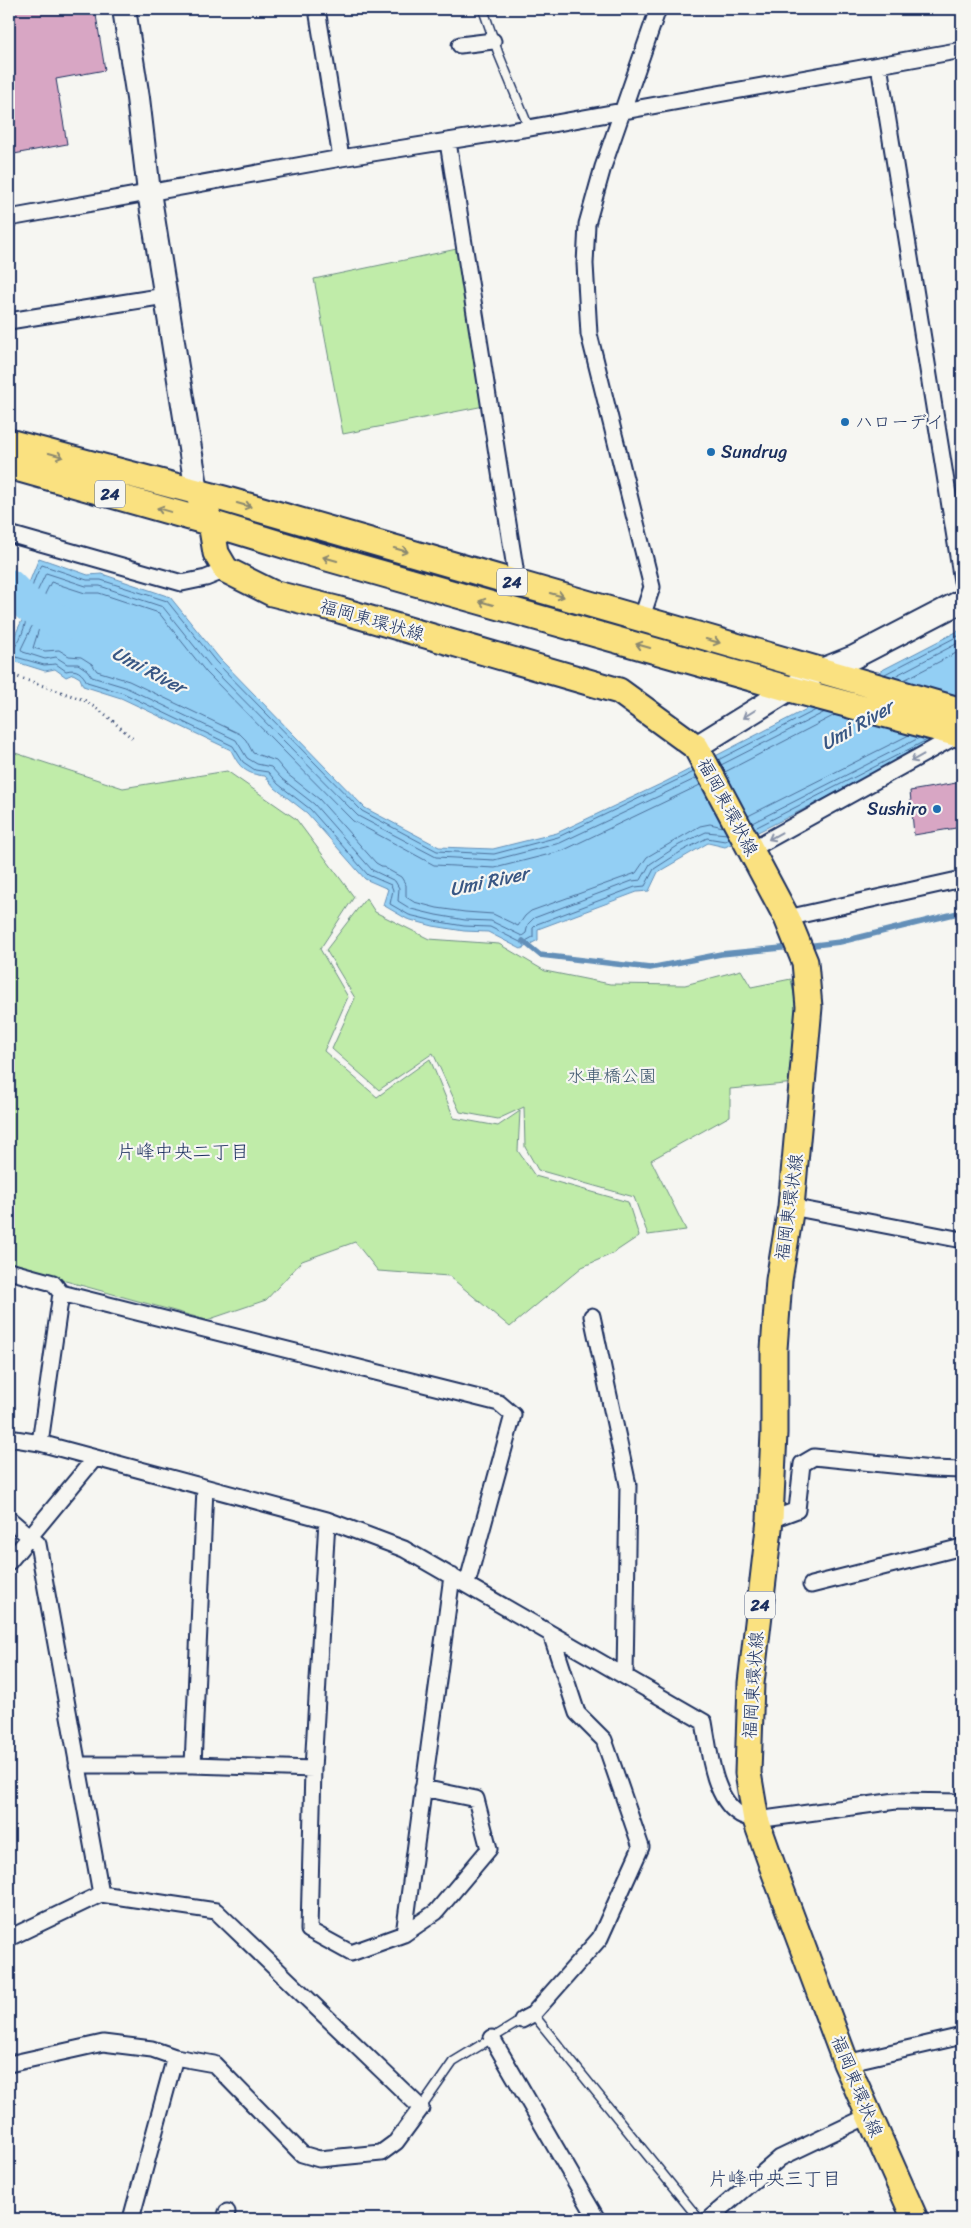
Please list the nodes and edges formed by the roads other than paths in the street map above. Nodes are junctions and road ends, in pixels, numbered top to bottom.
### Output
1 (124, 9) edge
2 (317, 9) edge
3 (482, 9) edge
4 (658, 9) edge
5 (493, 40) junction
6 (460, 45) dead end
7 (962, 50) edge
8 (879, 65) junction
9 (622, 112) junction
10 (529, 128) junction
11 (448, 142) junction
12 (341, 158) junction
13 (149, 192) junction
14 (9, 218) edge
15 (166, 296) junction
16 (9, 321) edge
17 (9, 442) edge
18 (9, 466) edge
19 (198, 492) junction
20 (211, 523) junction
21 (9, 534) edge
22 (226, 570) junction
23 (962, 581) edge
24 (512, 582) junction
25 (962, 601) edge
26 (641, 620) junction
27 (823, 672) junction
28 (795, 690) junction
29 (957, 728) edge
30 (700, 752) junction
31 (748, 845) junction
32 (962, 878) edge
33 (789, 923) junction
34 (791, 1207) junction
35 (962, 1240) edge
36 (9, 1271) edge
37 (61, 1293) junction
38 (592, 1316) dead end
39 (9, 1438) edge
40 (40, 1443) junction
41 (94, 1459) junction
42 (962, 1470) edge
43 (205, 1488) junction
44 (9, 1519) edge
45 (327, 1520) junction
46 (770, 1520) junction
47 (30, 1537) junction
48 (962, 1547) edge
49 (9, 1562) edge
50 (452, 1576) junction
51 (467, 1584) junction
52 (811, 1585) dead end
53 (551, 1634) junction
54 (625, 1676) junction
55 (77, 1765) junction
56 (192, 1765) junction
57 (314, 1769) junction
58 (423, 1788) junction
59 (962, 1802) edge
60 (756, 1820) junction
61 (100, 1894) junction
62 (404, 1934) junction
63 (9, 1938) edge
64 (528, 2017) junction
65 (962, 2036) edge
66 (492, 2038) junction
67 (175, 2057) junction
68 (846, 2063) junction
69 (9, 2064) edge
70 (421, 2108) junction
71 (868, 2116) junction
72 (131, 2219) edge
73 (597, 2219) edge
74 (699, 2219) edge
75 (709, 2219) edge
76 (915, 2219) edge

1 - 13 street
2 - 12 street
3 - 5 lane
4 - 9 street
5 - 6 street
5 - 10 lane
7 - 8 street
8 - 9 street
8 - 23 street
9 - 10 street
9 - 26 street
10 - 11 street
11 - 12 street
11 - 24 street
12 - 13 street
13 - 14 street
13 - 15 street
15 - 16 street
15 - 19 street
17 -> 19 main road, 24
20 -> 18 main road, 24
19 - 20 main road
19 -> 24 main road, 24
20 - 22 main road
28 -> 20 main road, 24
21 - 22 street
22 - 30 main road, 福岡東環状線 / 24
24 -> 26 main road, 24
25 - 27 street
26 -> 27 main road, 24
27 - 28 street
27 - 29 main road, 24
28 - 29 main road, 24
28 -> 30 street
29 -> 31 street
30 - 31 main road, 福岡東環状線 / 24
31 - 33 main road, 福岡東環状線 / 24
32 - 33 street
33 - 34 main road, 福岡東環状線 / 24
34 - 35 street
34 - 46 main road, 福岡東環状線 / 24
36 - 37 street
37 - 40 street
37 - 51 street
38 - 54 street
39 - 40 street
40 - 41 street
41 - 43 street
41 - 47 street
42 - 46 street
43 - 45 street
43 - 56 street
44 - 47 street
45 - 50 street
45 - 57 street
46 - 60 main road, 福岡東環状線 / 24
47 - 49 street
47 - 55 street
48 - 52 street
50 - 51 street
50 - 58 street
51 - 53 street
53 - 54 street
53 - 64 street
54 - 60 street
55 - 56 street
55 - 61 street
56 - 57 street
57 - 62 street
58 - 62 street
58 - 62 street
59 - 60 street
60 - 68 main road, 福岡東環状線 / 24
61 - 63 street
61 - 70 street
64 - 66 lane
64 - 74 lane
65 - 68 street
66 - 70 lane
66 - 73 street
67 - 69 street
67 - 70 street
67 - 72 street
68 - 71 main road, 福岡東環状線 / 24
71 - 75 street
71 - 76 main road, 福岡東環状線 / 24

